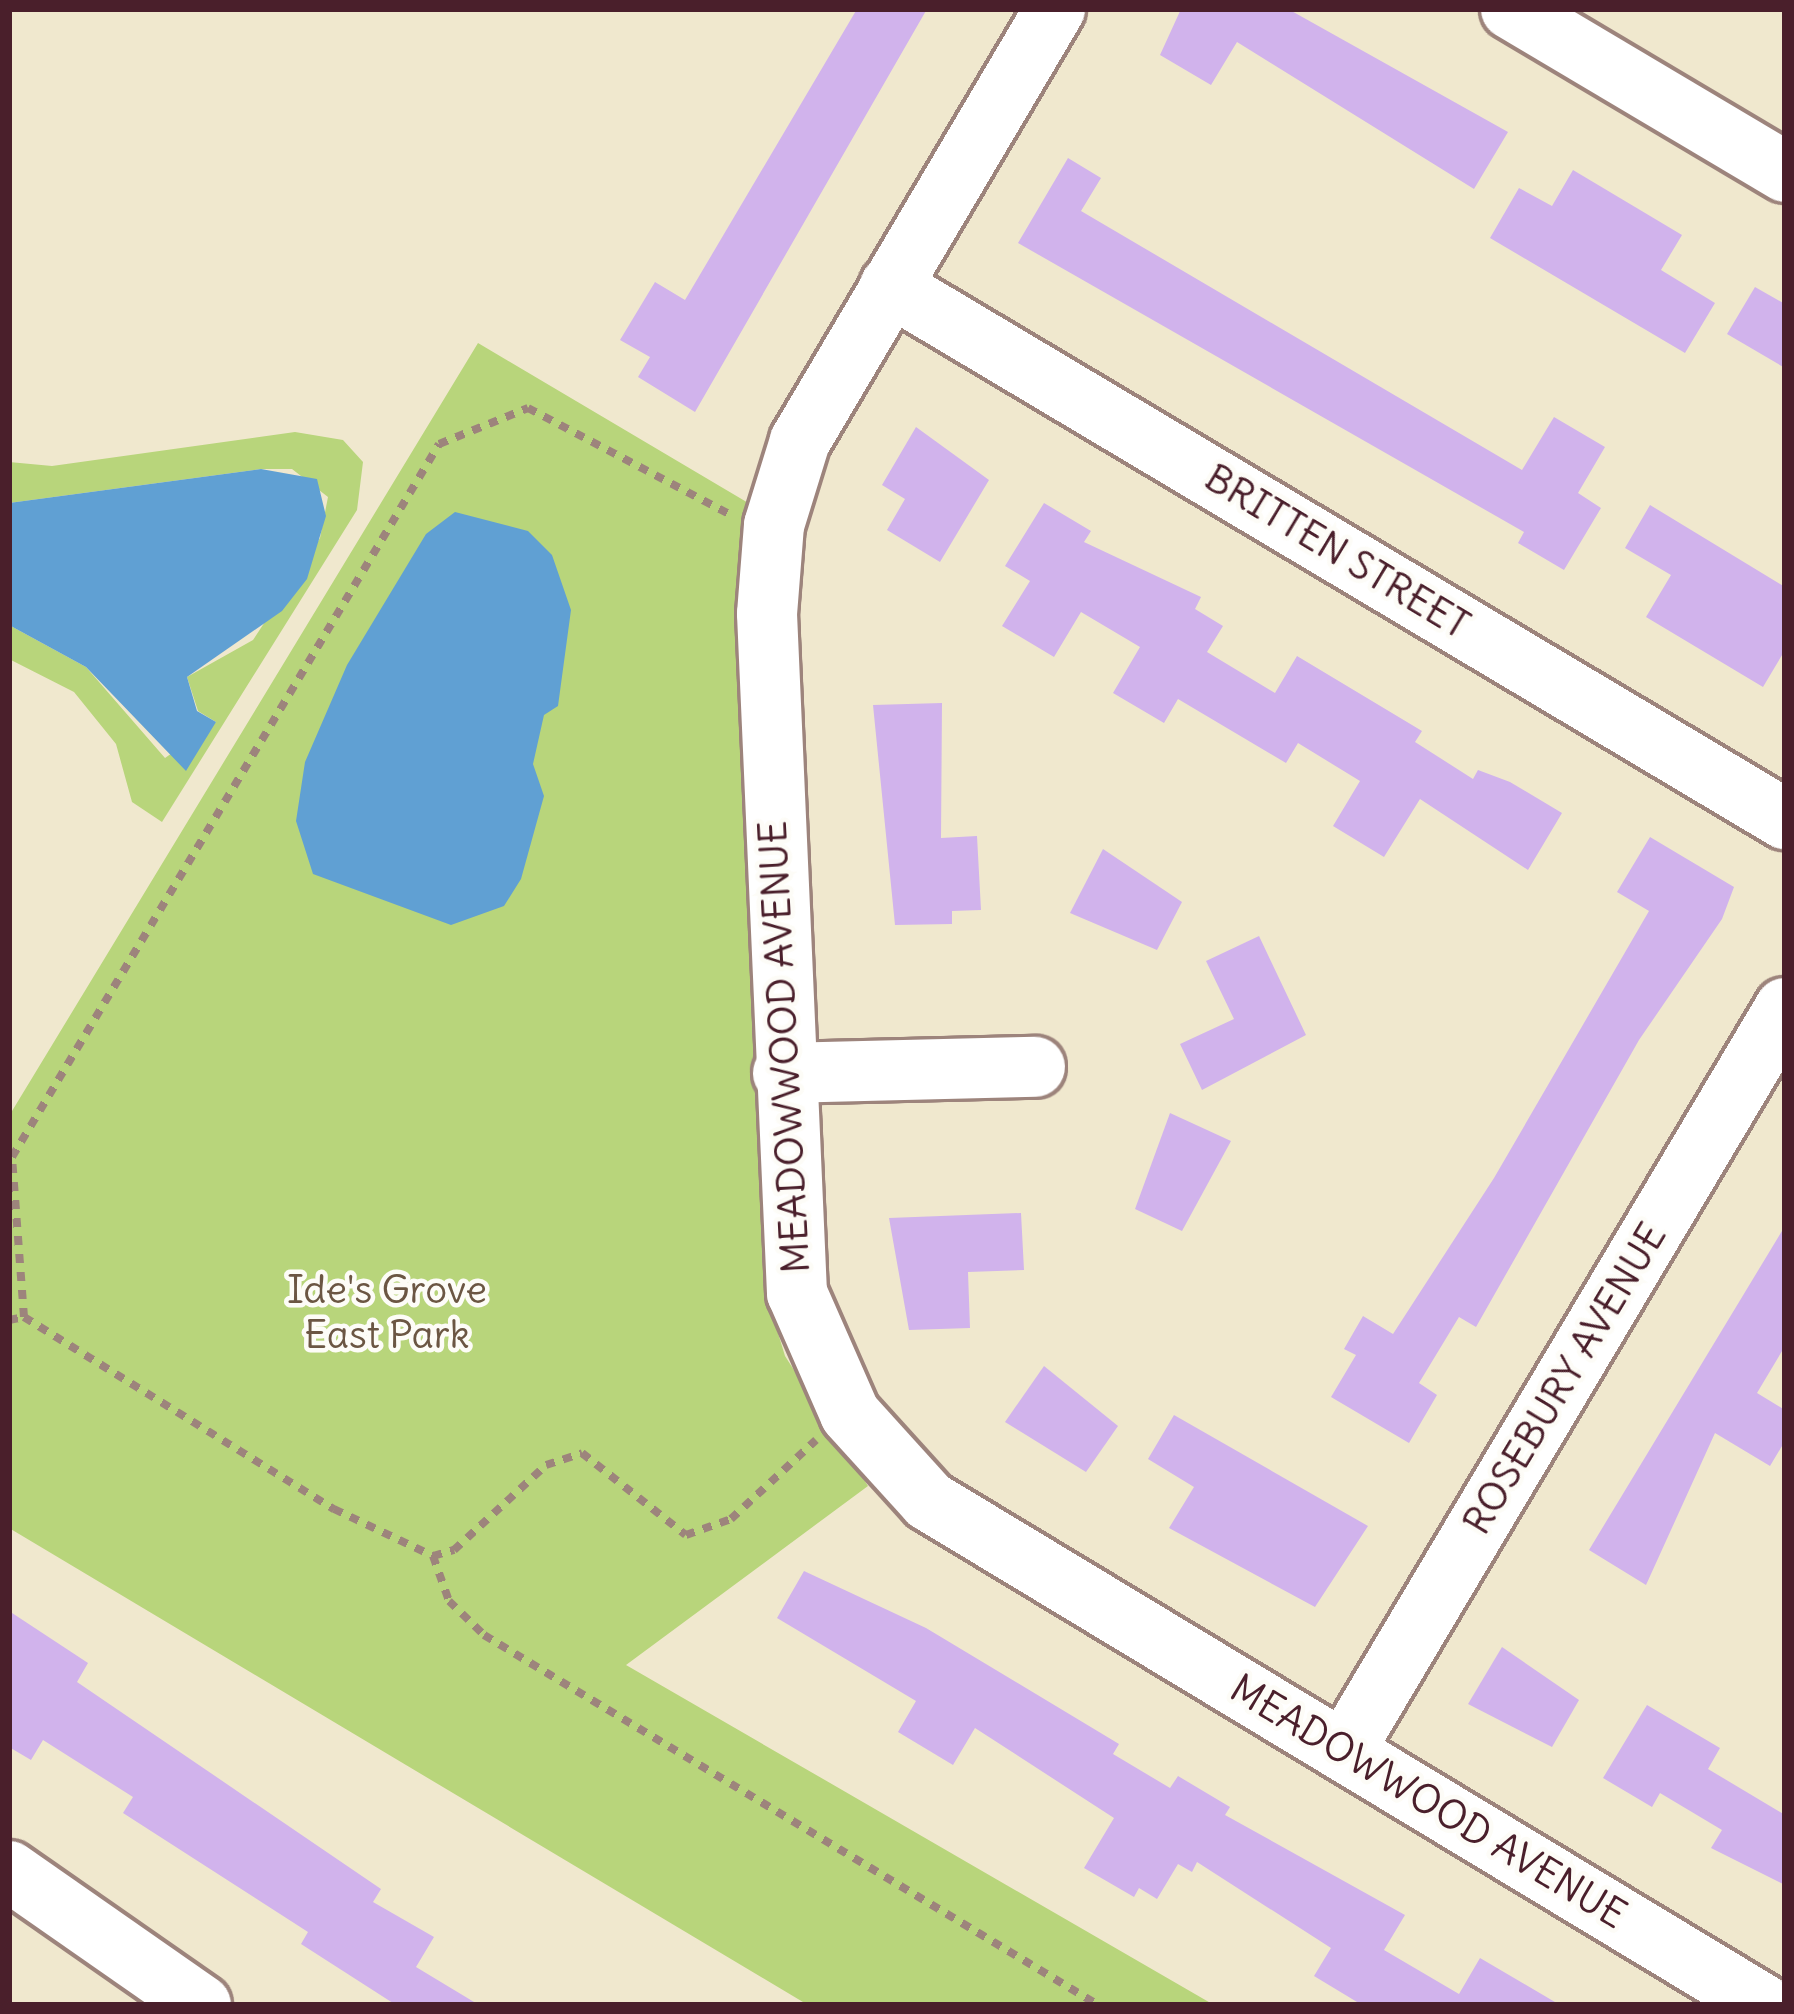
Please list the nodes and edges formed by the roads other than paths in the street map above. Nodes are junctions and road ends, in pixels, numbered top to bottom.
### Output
1 (1055, 9) edge
2 (1511, 9) edge
3 (1785, 172) edge
4 (890, 286) junction
5 (1785, 819) edge
6 (1785, 1008) edge
7 (1035, 1066) dead end
8 (783, 1072) junction
9 (1344, 1750) junction
10 (9, 1871) edge
11 (201, 2005) edge
12 (1764, 2005) edge

1 - 4 street, MEADOWWOOD AVENUE
2 - 3 street
4 - 5 street, BRITTEN STREET
4 - 8 street, MEADOWWOOD AVENUE
6 - 9 street, ROSEBURY AVENUE
7 - 8 street
8 - 9 street, MEADOWWOOD AVENUE
9 - 12 street, MEADOWWOOD AVENUE
10 - 11 street

